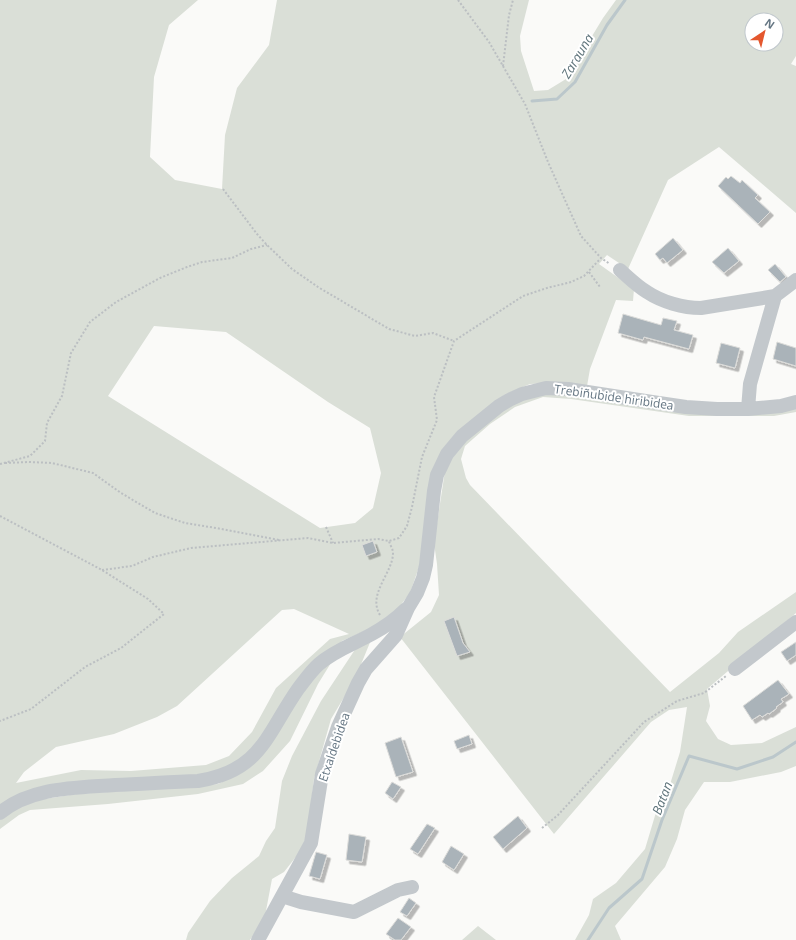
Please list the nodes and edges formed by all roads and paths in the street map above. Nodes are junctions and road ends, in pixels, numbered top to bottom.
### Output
1 (458, 0) edge
2 (513, 0) edge
3 (503, 67) junction
4 (223, 189) dead end
5 (267, 245) junction
6 (620, 270) dead end
7 (588, 272) junction
8 (796, 280) edge
9 (600, 287) dead end
10 (775, 296) junction
11 (454, 341) junction
12 (796, 402) edge
13 (748, 409) junction
14 (0, 464) edge
15 (0, 516) edge
16 (326, 527) dead end
17 (282, 541) junction
18 (389, 541) junction
19 (333, 543) junction
20 (102, 570) junction
21 (408, 608) junction
22 (796, 622) edge
23 (386, 626) junction
24 (735, 669) joint
25 (0, 721) edge
26 (0, 813) edge
27 (542, 828) dead end
28 (412, 887) dead end
29 (282, 896) junction
30 (258, 940) edge

1 - 3 path
2 - 3 path
3 - 7 path
4 - 5 path
5 - 11 path
5 - 14 path
6 - 10 street
7 - 9 path
7 - 11 path
8 - 10 street
10 - 13 street
11 - 18 path
12 - 13 street, Trebiñubide hiribidea
13 - 21 street, Trebiñubide hiribidea
14 - 17 path
15 - 20 path
16 - 19 path
17 - 19 path
17 - 20 path
18 - 19 path
18 - 23 path
20 - 25 path
21 - 23 street
21 - 29 street, Etxaldebidea
22 - 24 street
23 - 26 street
24 - 27 path
28 - 29 street
29 - 30 street, Etxaldebidea

